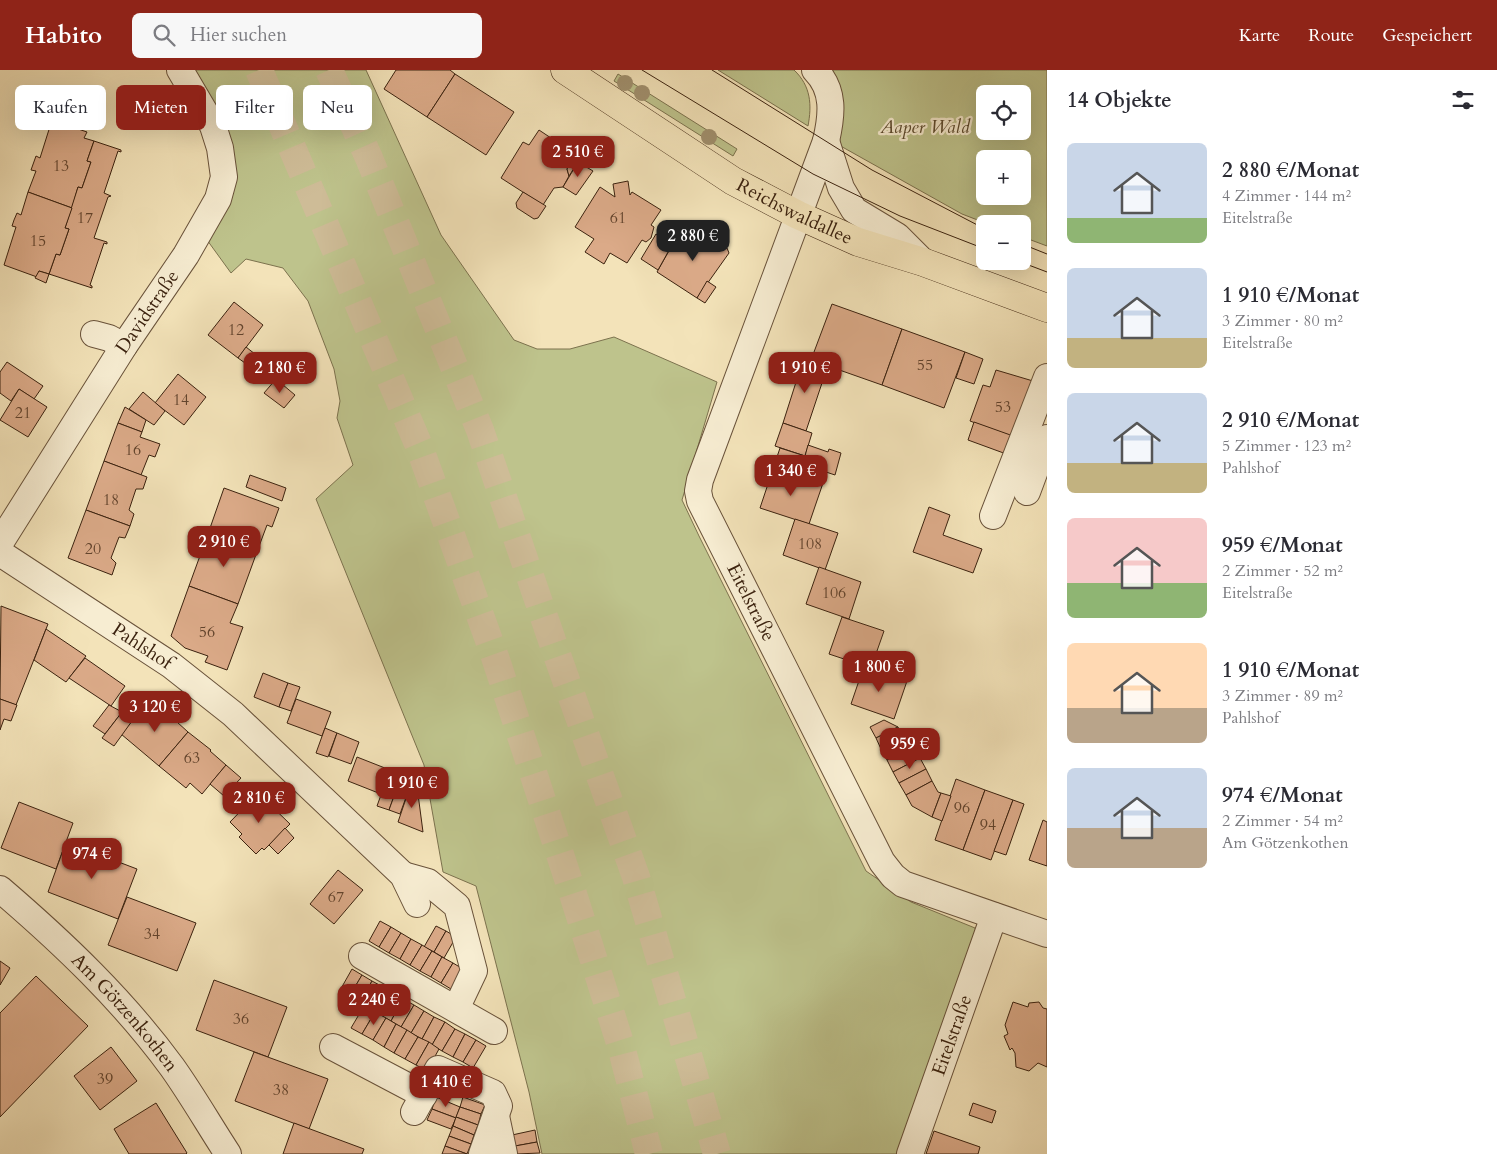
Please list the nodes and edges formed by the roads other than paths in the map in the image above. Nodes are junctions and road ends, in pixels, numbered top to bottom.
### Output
1 (180, 70) edge
2 (565, 70) edge
3 (815, 70) edge
4 (826, 141) junction
5 (798, 215) junction
6 (924, 262) junction
7 (1047, 308) edge
8 (94, 334) dead end
9 (124, 346) junction
10 (1047, 377) edge
11 (1047, 438) edge
12 (1042, 465) edge
13 (1027, 492) dead end
14 (993, 516) dead end
15 (0, 543) edge
16 (0, 552) edge
17 (403, 875) junction
18 (0, 889) edge
19 (417, 904) dead end
20 (994, 916) junction
21 (1047, 934) edge
22 (362, 956) dead end
23 (456, 1009) junction
24 (494, 1031) dead end
25 (333, 1046) dead end
26 (496, 1116) junction
27 (228, 1154) edge
28 (482, 1154) edge
29 (504, 1154) edge
30 (910, 1154) edge

1 - 9 street, Davidstraße
2 - 5 main road, Reichswaldallee
3 - 4 street, Eitelstraße
4 - 5 street, Eitelstraße
4 - 6 street
5 - 6 main road, Reichswaldallee
5 - 20 street, Eitelstraße
6 - 7 main road, Reichswaldallee
8 - 9 street
9 - 15 street, Davidstraße
10 - 14 street
11 - 12 street
12 - 13 street
16 - 17 street, Pahlshof
17 - 19 street, Pahlshof
17 - 23 street
18 - 27 street, Am Götzenkothen
20 - 21 street, Eitelstraße
20 - 30 street, Eitelstraße
22 - 23 street
23 - 24 street
25 - 26 street
26 - 28 street
26 - 29 street

